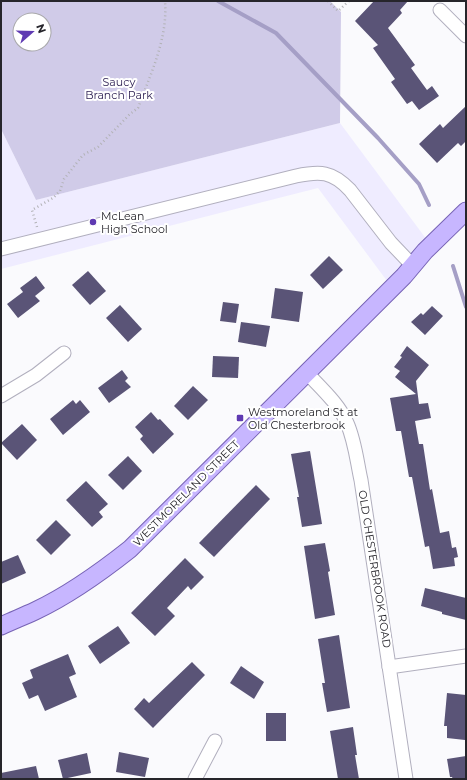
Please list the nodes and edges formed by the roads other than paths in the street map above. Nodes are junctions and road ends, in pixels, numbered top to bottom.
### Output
1 (440, 10) dead end
2 (466, 36) edge
3 (466, 211) edge
4 (1, 250) edge
5 (413, 266) junction
6 (64, 352) dead end
7 (307, 373) junction
8 (1, 396) edge
9 (1, 626) edge
10 (466, 656) edge
11 (390, 667) junction
12 (215, 740) dead end
13 (195, 779) edge
14 (406, 779) edge

1 - 2 street
3 - 5 main road, WESTMORELAND STREET
4 - 5 street
5 - 7 main road, WESTMORELAND STREET
6 - 8 street
7 - 9 main road, WESTMORELAND STREET
7 - 11 street, OLD CHESTERBROOK ROAD
10 - 11 street
11 - 14 street, OLD CHESTERBROOK ROAD
12 - 13 street

